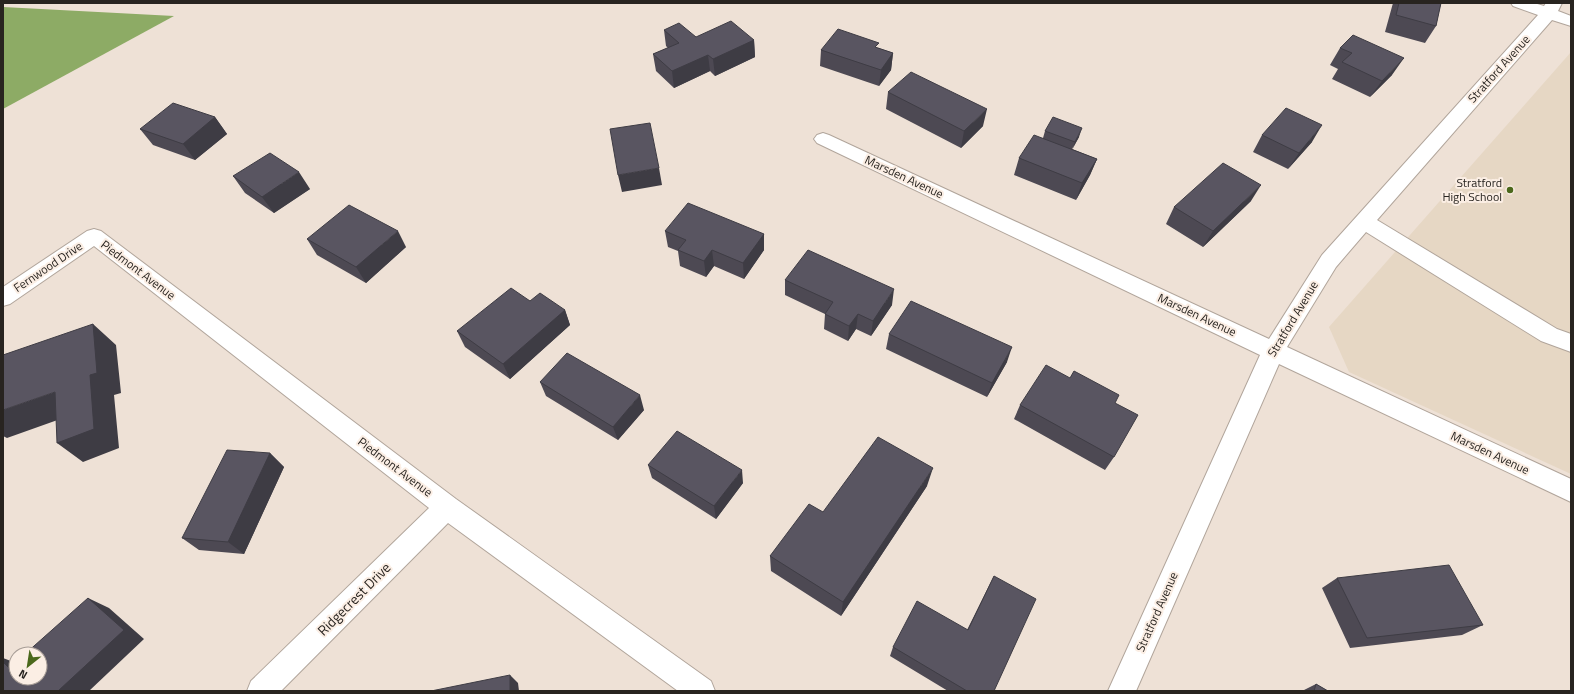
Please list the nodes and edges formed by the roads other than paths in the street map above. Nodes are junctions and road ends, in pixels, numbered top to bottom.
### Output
1 (1519, 3) edge
2 (1551, 8) edge
3 (1571, 21) edge
4 (823, 139) dead end
5 (1364, 221) junction
6 (94, 236) joint
7 (3, 298) edge
8 (1571, 343) edge
9 (1273, 351) junction
10 (1571, 491) edge
11 (447, 507) junction
12 (261, 691) edge
13 (701, 691) edge
14 (1122, 691) edge

1 - 2 street
2 - 3 street
2 - 5 street, Stratford Avenue
4 - 9 street, Marsden Avenue
5 - 8 street
5 - 9 street, Stratford Avenue
6 - 7 street, Fernwood Drive
6 - 11 street, Piedmont Avenue
9 - 10 street, Marsden Avenue
9 - 14 street, Stratford Avenue
11 - 12 street, Ridgecrest Drive
11 - 13 street, Piedmont Avenue

